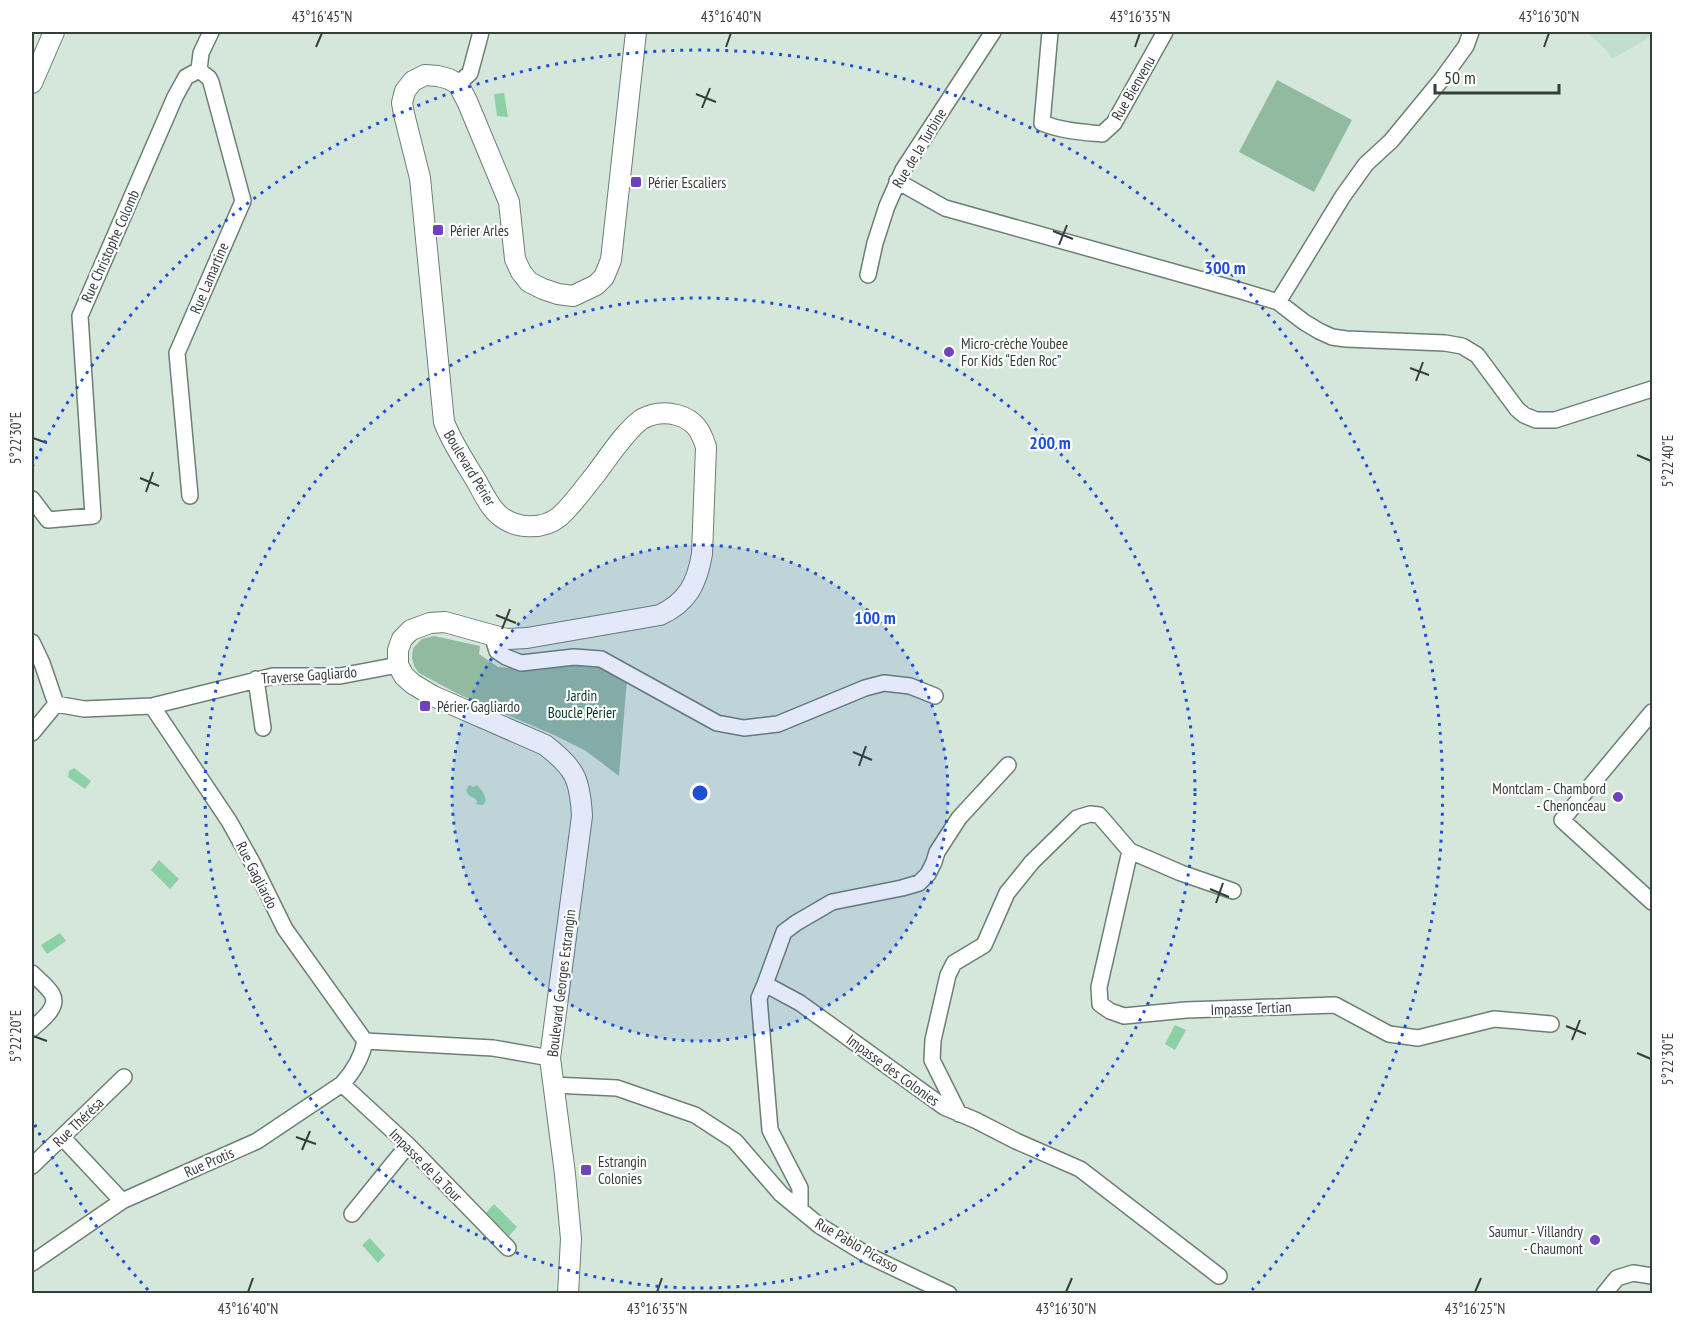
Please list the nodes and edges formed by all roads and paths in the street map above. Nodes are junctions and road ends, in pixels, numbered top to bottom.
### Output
1 (54, 32) edge
2 (211, 32) edge
3 (481, 32) edge
4 (636, 32) edge
5 (993, 32) edge
6 (1050, 32) edge
7 (1165, 32) edge
8 (1471, 32) edge
9 (199, 69) junction
10 (32, 80) edge
11 (458, 84) junction
12 (897, 181) junction
13 (867, 275) dead end
14 (1278, 302) junction
15 (1653, 389) edge
16 (190, 496) dead end
17 (32, 499) edge
18 (492, 635) junction
19 (32, 642) edge
20 (398, 665) junction
21 (256, 679) junction
22 (935, 696) dead end
23 (56, 704) junction
24 (152, 706) junction
25 (1653, 712) edge
26 (263, 728) dead end
27 (32, 734) edge
28 (1008, 765) dead end
29 (1130, 851) junction
30 (1233, 891) dead end
31 (1653, 902) edge
32 (32, 973) edge
33 (765, 984) junction
34 (1551, 1024) dead end
35 (32, 1029) edge
36 (365, 1041) junction
37 (550, 1058) junction
38 (123, 1077) dead end
39 (342, 1084) junction
40 (553, 1085) junction
41 (959, 1114) junction
42 (62, 1137) junction
43 (408, 1146) junction
44 (32, 1166) edge
45 (122, 1200) junction
46 (800, 1209) junction
47 (352, 1214) dead end
48 (508, 1248) dead end
49 (32, 1263) edge
50 (1220, 1276) dead end
51 (1653, 1276) edge
52 (568, 1293) edge
53 (949, 1293) edge
54 (1604, 1293) edge

1 - 10 street
2 - 9 street, Rue Christophe Colomb
3 - 11 street
4 - 11 street
5 - 12 street, Rue de la Turbine
6 - 7 street, Rue Bienvenu
8 - 14 street
9 - 16 street, Rue Lamartine
9 - 17 street, Rue Christophe Colomb
11 - 18 street, Boulevard Périer
12 - 13 street, Rue de la Turbine
12 - 14 street
14 - 15 street
18 - 20 street, Boulevard Périer
18 - 22 street
19 - 23 street
20 - 21 street, Traverse Gagliardo
20 - 37 street, Boulevard Georges Estrangin
21 - 24 street, Traverse Gagliardo
21 - 26 street
23 - 24 street, Traverse Gagliardo
23 - 27 street
24 - 36 street, Rue Gagliardo
25 - 31 street
28 - 33 street
29 - 30 street
29 - 34 street, Impasse Tertian
29 - 41 street
32 - 35 street
33 - 41 street, Impasse des Colonies
33 - 46 street
36 - 37 street
36 - 39 street, Rue Protis
37 - 40 street, Boulevard Georges Estrangin
38 - 42 street, Rue Thérésa
39 - 43 street, Impasse de la Tour
39 - 45 street, Rue Protis
40 - 46 street, Rue Pablo Picasso
40 - 52 street, Boulevard Georges Estrangin
41 - 50 street, Impasse des Colonies
42 - 44 street, Rue Thérésa
42 - 45 street
43 - 47 street
43 - 48 street, Impasse de la Tour
45 - 49 street, Rue Protis
46 - 53 street, Rue Pablo Picasso
51 - 54 street

